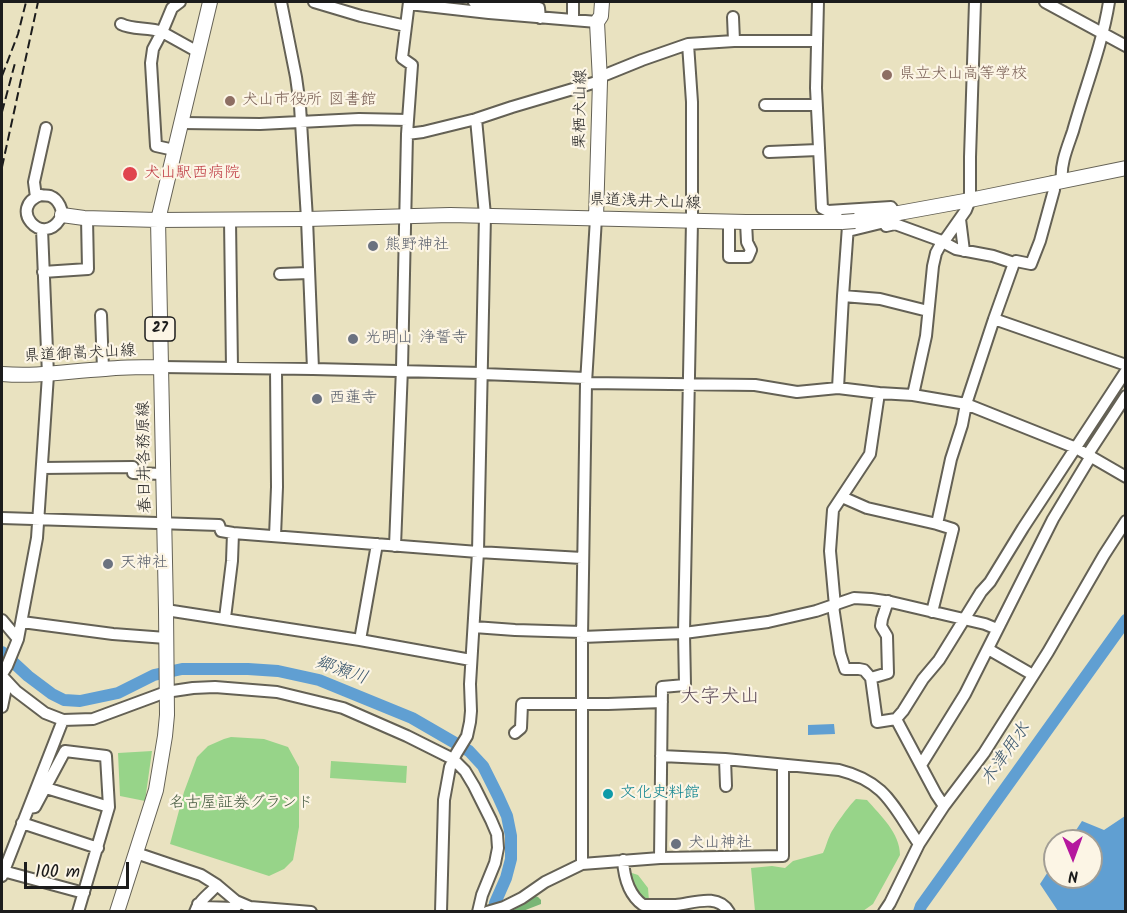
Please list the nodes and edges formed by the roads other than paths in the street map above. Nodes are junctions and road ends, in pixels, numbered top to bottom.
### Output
1 (180, 2) edge
2 (210, 2) edge
3 (281, 2) edge
4 (314, 2) edge
5 (474, 2) edge
6 (573, 2) edge
7 (602, 2) edge
8 (818, 2) edge
9 (975, 2) edge
10 (1045, 2) edge
11 (1109, 2) edge
12 (409, 3) edge
13 (733, 17) dead end
14 (540, 18) junction
15 (573, 20) junction
16 (597, 22) junction
17 (121, 24) dead end
18 (406, 26) junction
19 (162, 32) junction
20 (1103, 33) junction
21 (817, 40) junction
22 (734, 41) junction
23 (688, 44) junction
24 (1125, 46) edge
25 (198, 52) junction
26 (600, 79) junction
27 (765, 105) dead end
28 (816, 105) junction
29 (476, 119) junction
30 (408, 120) junction
31 (300, 121) junction
32 (182, 123) junction
33 (46, 128) dead end
34 (407, 134) junction
35 (174, 150) junction
36 (818, 150) junction
37 (769, 152) dead end
38 (1125, 168) edge
39 (1058, 181) junction
40 (36, 197) junction
41 (970, 200) junction
42 (849, 210) junction
43 (896, 214) junction
44 (62, 215) junction
45 (485, 215) junction
46 (405, 216) junction
47 (87, 218) junction
48 (596, 218) junction
49 (307, 219) junction
50 (960, 219) junction
51 (158, 220) junction
52 (230, 220) junction
53 (692, 221) junction
54 (729, 222) junction
55 (746, 222) junction
56 (875, 225) junction
57 (42, 230) junction
58 (848, 231) junction
59 (942, 242) junction
60 (964, 250) junction
61 (1014, 264) junction
62 (43, 272) junction
63 (309, 273) junction
64 (280, 274) dead end
65 (843, 296) junction
66 (928, 311) junction
67 (101, 315) dead end
68 (993, 319) junction
69 (1125, 365) edge
70 (161, 367) junction
71 (232, 368) junction
72 (103, 369) junction
73 (276, 369) junction
74 (313, 369) junction
75 (402, 371) junction
76 (1125, 371) edge
77 (482, 373) junction
78 (2, 374) edge
79 (48, 375) junction
80 (586, 381) junction
81 (688, 384) junction
82 (838, 388) junction
83 (879, 393) junction
84 (913, 395) junction
85 (1125, 396) edge
86 (966, 404) junction
87 (1076, 448) junction
88 (1089, 455) junction
89 (42, 468) junction
90 (163, 474) junction
91 (1125, 477) edge
92 (842, 497) junction
93 (2, 518) edge
94 (38, 520) junction
95 (1125, 521) edge
96 (164, 522) junction
97 (936, 524) junction
98 (233, 532) junction
99 (275, 536) junction
100 (377, 544) junction
101 (395, 546) junction
102 (478, 552) junction
103 (582, 558) junction
104 (888, 601) junction
105 (834, 606) junction
106 (166, 610) junction
107 (932, 612) junction
108 (225, 618) junction
109 (2, 620) edge
110 (965, 620) junction
111 (22, 621) junction
112 (474, 627) junction
113 (997, 629) junction
114 (684, 633) junction
115 (582, 635) junction
116 (166, 638) junction
117 (360, 640) junction
118 (16, 644) junction
119 (988, 649) junction
120 (471, 660) junction
121 (4, 675) edge
122 (1033, 675) junction
123 (871, 678) junction
124 (166, 688) junction
125 (662, 702) junction
126 (582, 704) junction
127 (2, 707) edge
128 (896, 719) junction
129 (63, 720) junction
130 (515, 733) dead end
131 (662, 756) junction
132 (455, 757) junction
133 (725, 759) junction
134 (783, 765) junction
135 (921, 765) junction
136 (726, 786) dead end
137 (46, 788) junction
138 (944, 806) junction
139 (109, 807) junction
140 (29, 808) junction
141 (22, 823) junction
142 (919, 844) junction
143 (98, 848) junction
144 (136, 853) junction
145 (660, 858) junction
146 (623, 860) junction
147 (582, 864) junction
148 (2, 874) edge
149 (217, 885) junction
150 (84, 893) junction
151 (239, 903) junction
152 (197, 908) edge
153 (890, 909) edge
154 (479, 911) edge
155 (488, 911) edge
156 (78, 912) edge
157 (117, 912) edge
158 (311, 912) edge
159 (441, 912) edge
160 (729, 912) edge

1 - 19 street
2 - 25 main road, 春日井各務原線 / 27
3 - 31 street
4 - 18 street
5 - 14 street
6 - 15 street
7 - 16 main road, 栗栖犬山線
8 - 21 street
9 - 41 street
10 - 20 street
11 - 20 street
12 - 14 street
12 - 18 street
13 - 22 street
14 - 15 street
15 - 16 street
16 - 26 main road, 栗栖犬山線
17 - 19 street
18 - 30 street
19 - 25 street
19 - 35 street
20 - 24 street
20 - 39 street
21 - 22 street
21 - 28 street
22 - 23 street
23 - 26 street
23 - 53 street
25 - 32 main road, 春日井各務原線 / 27
26 - 29 street
26 - 48 main road, 栗栖犬山線
27 - 28 street
28 - 36 street
29 - 34 street
29 - 45 street
30 - 31 street
30 - 34 street
31 - 32 street
31 - 49 street
32 - 35 main road, 春日井各務原線 / 27
33 - 40 street
34 - 46 street
35 - 51 main road, 春日井各務原線 / 27
36 - 37 street
36 - 42 street
38 - 39 main road, 県道浅井犬山線
39 - 41 main road, 県道浅井犬山線
39 - 61 street
40 - 44 street
40 - 57 street
41 - 43 main road, 県道浅井犬山線
41 - 50 street
42 - 43 street
42 - 58 street
43 - 55 main road, 県道浅井犬山線, bridge
43 - 56 street
44 - 47 main road, 県道浅井犬山線
44 - 57 street
45 - 46 main road, 県道浅井犬山線
45 - 48 main road, 県道浅井犬山線
45 - 77 street
46 - 49 main road, 県道浅井犬山線
46 - 75 street
47 - 51 main road, 県道浅井犬山線
47 - 62 street
48 - 53 main road, 県道浅井犬山線
48 - 80 street
49 - 52 main road, 県道浅井犬山線
49 - 63 street
50 - 59 street
50 - 60 street
51 - 52 main road, 県道浅井犬山線
51 - 70 main road, 春日井各務原線 / 27
52 - 71 street
53 - 54 main road, 県道浅井犬山線
53 - 81 street
54 - 55 main road, 県道浅井犬山線
54 - 55 street
56 - 58 street
56 - 59 street
57 - 62 street
58 - 65 street
59 - 60 street
59 - 66 street
60 - 61 street
61 - 68 street
62 - 79 street
63 - 64 street
63 - 74 street
65 - 66 street
65 - 82 street
66 - 84 street
67 - 72 street
68 - 69 street
68 - 86 street
70 - 71 street
70 - 72 main road, 県道御嵩犬山線
70 - 90 main road, 春日井各務原線 / 27
71 - 73 street
72 - 79 main road, 県道御嵩犬山線
73 - 74 street
73 - 99 street
74 - 75 street
75 - 77 street
75 - 101 street
76 - 87 street
77 - 80 street
77 - 102 street
78 - 79 main road, 県道御嵩犬山線
79 - 89 street
80 - 81 street
80 - 103 street
81 - 82 street
81 - 114 street
82 - 83 street
83 - 84 street
83 - 92 street
84 - 86 street
85 - 88 street
86 - 87 street
86 - 97 street
87 - 88 street
87 - 110 street
88 - 91 street
88 - 113 street
89 - 90 street
89 - 94 street
90 - 96 main road, 春日井各務原線 / 27
92 - 97 street
92 - 105 street
93 - 94 street
94 - 96 street
94 - 111 street
95 - 122 street
96 - 98 street
96 - 106 main road, 春日井各務原線 / 27
97 - 107 street
98 - 99 street
98 - 108 street
99 - 100 street
100 - 101 street
100 - 117 street
101 - 102 street
102 - 103 street
102 - 112 street
103 - 115 street
104 - 105 street
104 - 107 street
104 - 123 street
105 - 114 street
105 - 123 street
106 - 108 street
106 - 116 main road, 春日井各務原線 / 27
107 - 110 street
108 - 117 street
109 - 118 street
110 - 113 street
110 - 128 street
111 - 116 street
111 - 118 street
112 - 115 street
112 - 120 street
113 - 119 street
114 - 115 street
114 - 125 street
115 - 126 street
116 - 124 main road, 春日井各務原線 / 27
117 - 120 street
118 - 121 street
119 - 122 street
119 - 135 street
120 - 132 street
121 - 127 street
121 - 129 street
122 - 138 street
123 - 128 street
124 - 129 street
124 - 132 street
124 - 144 main road, 春日井各務原線 / 27
125 - 126 street
125 - 131 street
126 - 130 street
126 - 147 street
128 - 135 street
129 - 140 street
131 - 133 street
131 - 145 street
132 - 154 street
132 - 159 street
133 - 134 street
133 - 136 street
134 - 142 street
134 - 145 street
135 - 138 street
137 - 139 street
137 - 139 street
137 - 140 street
138 - 142 street
139 - 143 street
140 - 141 street
141 - 143 street
141 - 148 street
142 - 153 street
143 - 150 street
144 - 149 street
144 - 157 main road, 春日井各務原線 / 27
145 - 146 street
146 - 147 street
146 - 160 street
147 - 155 street
148 - 150 street
149 - 151 street
149 - 152 street
150 - 156 street
151 - 152 street
151 - 158 street

